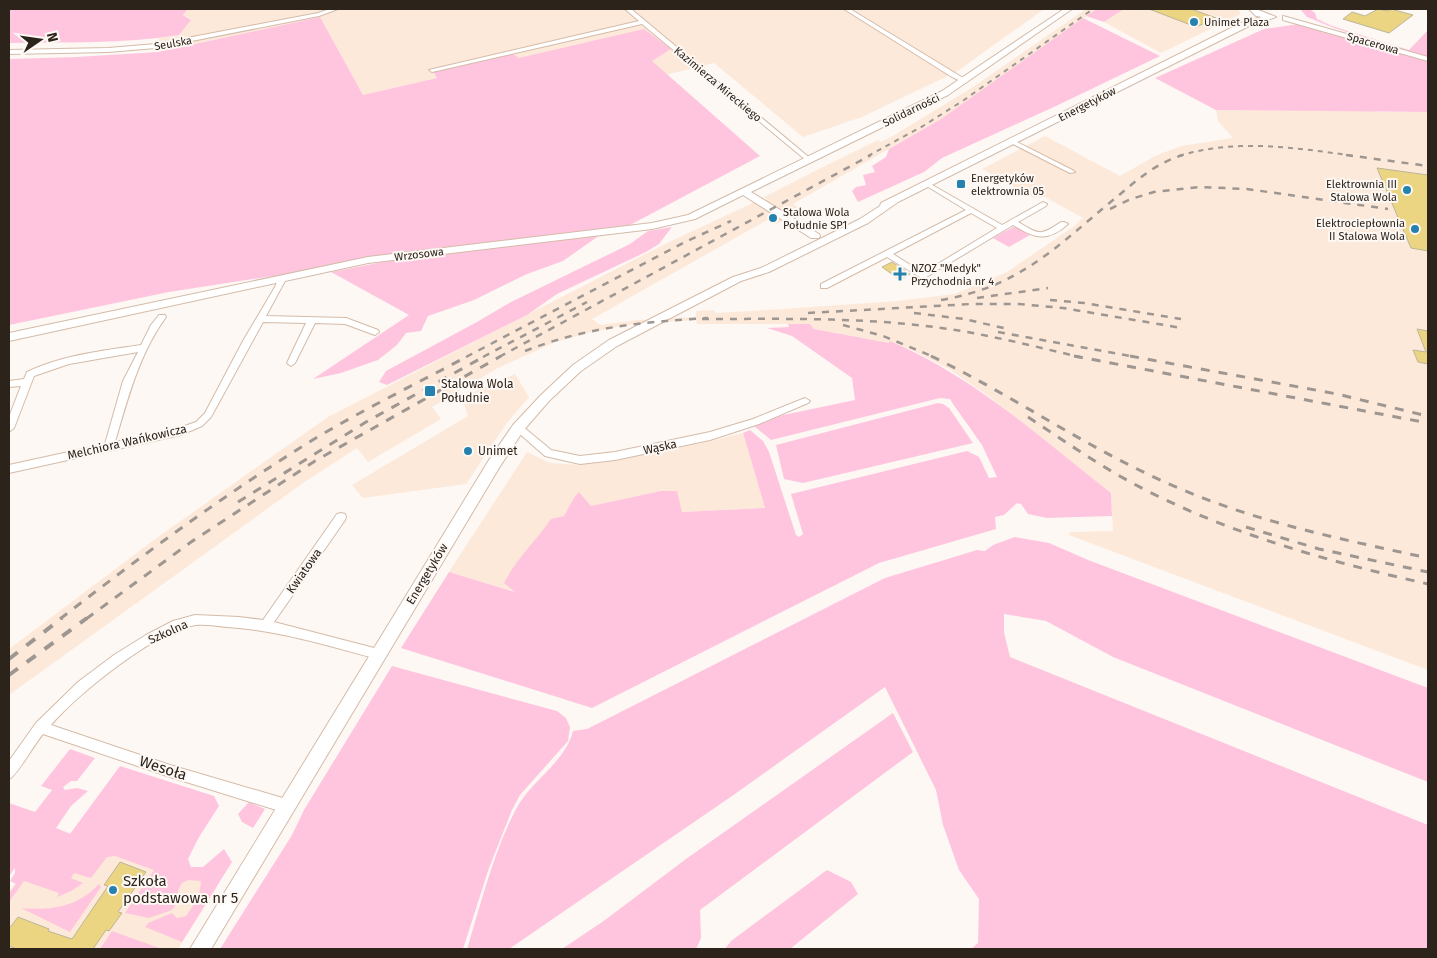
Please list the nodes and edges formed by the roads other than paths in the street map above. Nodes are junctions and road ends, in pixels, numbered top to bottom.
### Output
1 (334, 9) edge
2 (628, 9) edge
3 (847, 9) edge
4 (1051, 9) edge
5 (1063, 10) edge
6 (1253, 11) edge
7 (1289, 14) edge
8 (1270, 17) junction
9 (643, 22) junction
10 (1246, 24) junction
11 (9, 52) edge
12 (1428, 58) edge
13 (432, 70) dead end
14 (965, 81) junction
15 (1013, 142) junction
16 (809, 160) junction
17 (1072, 172) dead end
18 (927, 184) junction
19 (743, 191) junction
20 (894, 201) junction
21 (1043, 204) dead end
22 (971, 210) junction
23 (1012, 222) junction
24 (1064, 224) dead end
25 (1002, 229) junction
26 (840, 233) junction
27 (815, 236) junction
28 (886, 253) junction
29 (798, 254) junction
30 (282, 279) junction
31 (737, 279) junction
32 (824, 286) dead end
33 (162, 317) dead end
34 (260, 319) junction
35 (312, 320) junction
36 (375, 332) dead end
37 (9, 337) edge
38 (143, 348) junction
39 (291, 363) dead end
40 (26, 382) junction
41 (9, 384) edge
42 (805, 401) dead end
43 (9, 428) edge
44 (518, 428) junction
45 (109, 447) junction
46 (9, 469) edge
47 (341, 518) dead end
48 (266, 625) junction
49 (378, 654) junction
50 (40, 727) junction
51 (9, 773) edge
52 (286, 806) junction
53 (200, 949) edge

1 - 11 street, Seulska
2 - 9 street, Kazimierza Mireckiego
3 - 14 street
4 - 5 main road
5 - 14 main road, Solidarności
6 - 8 main road
6 - 10 main road, Energetyków
7 - 8 main road, Spacerowa
7 - 12 main road, Spacerowa
8 - 10 main road, Energetyków
9 - 13 street
9 - 16 street, Kazimierza Mireckiego
10 - 15 main road, Energetyków
14 - 16 main road, Solidarności
15 - 17 street
15 - 18 main road, Energetyków
16 - 19 main road, Solidarności
18 - 20 main road, Energetyków
18 - 22 street
19 - 27 main road
19 - 30 main road, Wrzosowa
20 - 26 main road, Energetyków
20 - 27 main road, Energetyków
21 - 23 street
22 - 25 street
22 - 28 street
23 - 24 street
23 - 25 street
25 - 28 street
26 - 27 street
26 - 29 main road, Energetyków
27 - 29 main road
27 - 31 main road, Energetyków
28 - 32 street
29 - 31 main road, Energetyków
30 - 34 street, Melchiora Wańkowicza
30 - 37 main road, Wrzosowa
31 - 44 main road, Energetyków
33 - 38 street
34 - 35 street
34 - 45 street, Melchiora Wańkowicza
35 - 36 street
35 - 39 street
38 - 40 street
38 - 45 street
40 - 41 street
40 - 43 street
42 - 44 street, Wąska
44 - 49 main road, Energetyków
45 - 46 street, Melchiora Wańkowicza
47 - 48 street, Kwiatowa
48 - 49 street, Szkolna
48 - 50 street, Szkolna
49 - 52 main road, Energetyków
50 - 51 street, Szkolna
50 - 52 street, Wesoła
52 - 53 main road, Energetyków

